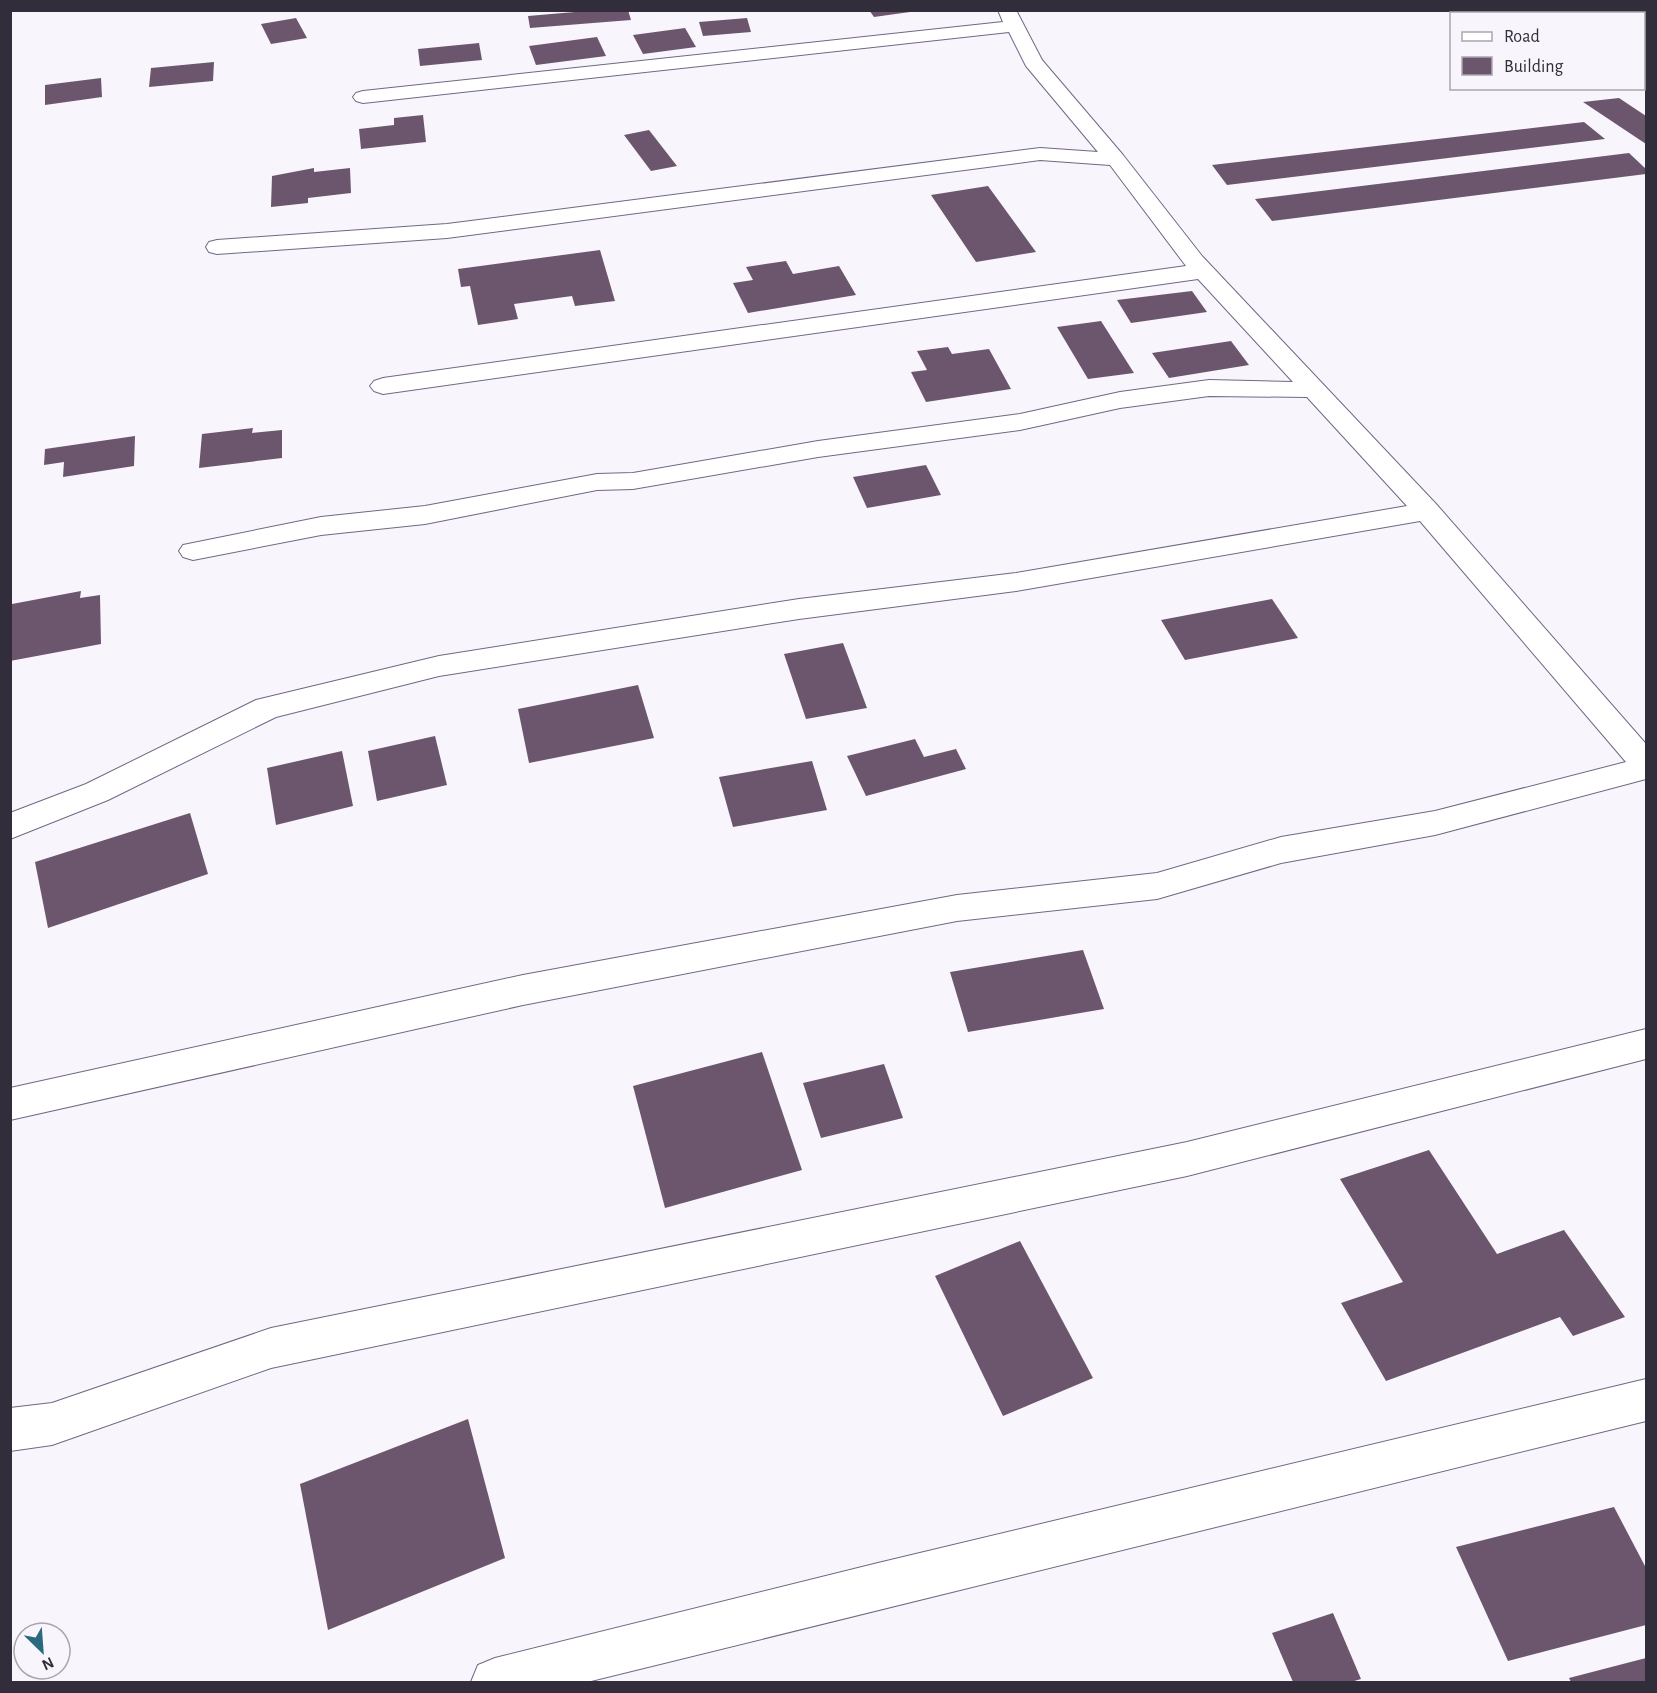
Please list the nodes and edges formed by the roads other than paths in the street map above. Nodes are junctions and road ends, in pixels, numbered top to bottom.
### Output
1 (1011, 18) edge
2 (363, 97) dead end
3 (1116, 159) junction
4 (217, 248) dead end
5 (1203, 271) junction
6 (383, 386) dead end
7 (1316, 390) junction
8 (1427, 511) junction
9 (193, 551) dead end
10 (1647, 766) edge
11 (10, 827) edge
12 (1647, 1044) edge
13 (10, 1104) edge
14 (1647, 1400) edge
15 (10, 1430) edge
16 (495, 1683) edge

1 - 2 street
1 - 3 street
3 - 4 street
3 - 5 street
5 - 6 street
5 - 7 street
7 - 8 street
7 - 9 street
8 - 10 street
8 - 11 street
10 - 13 street
12 - 15 street
14 - 16 street

